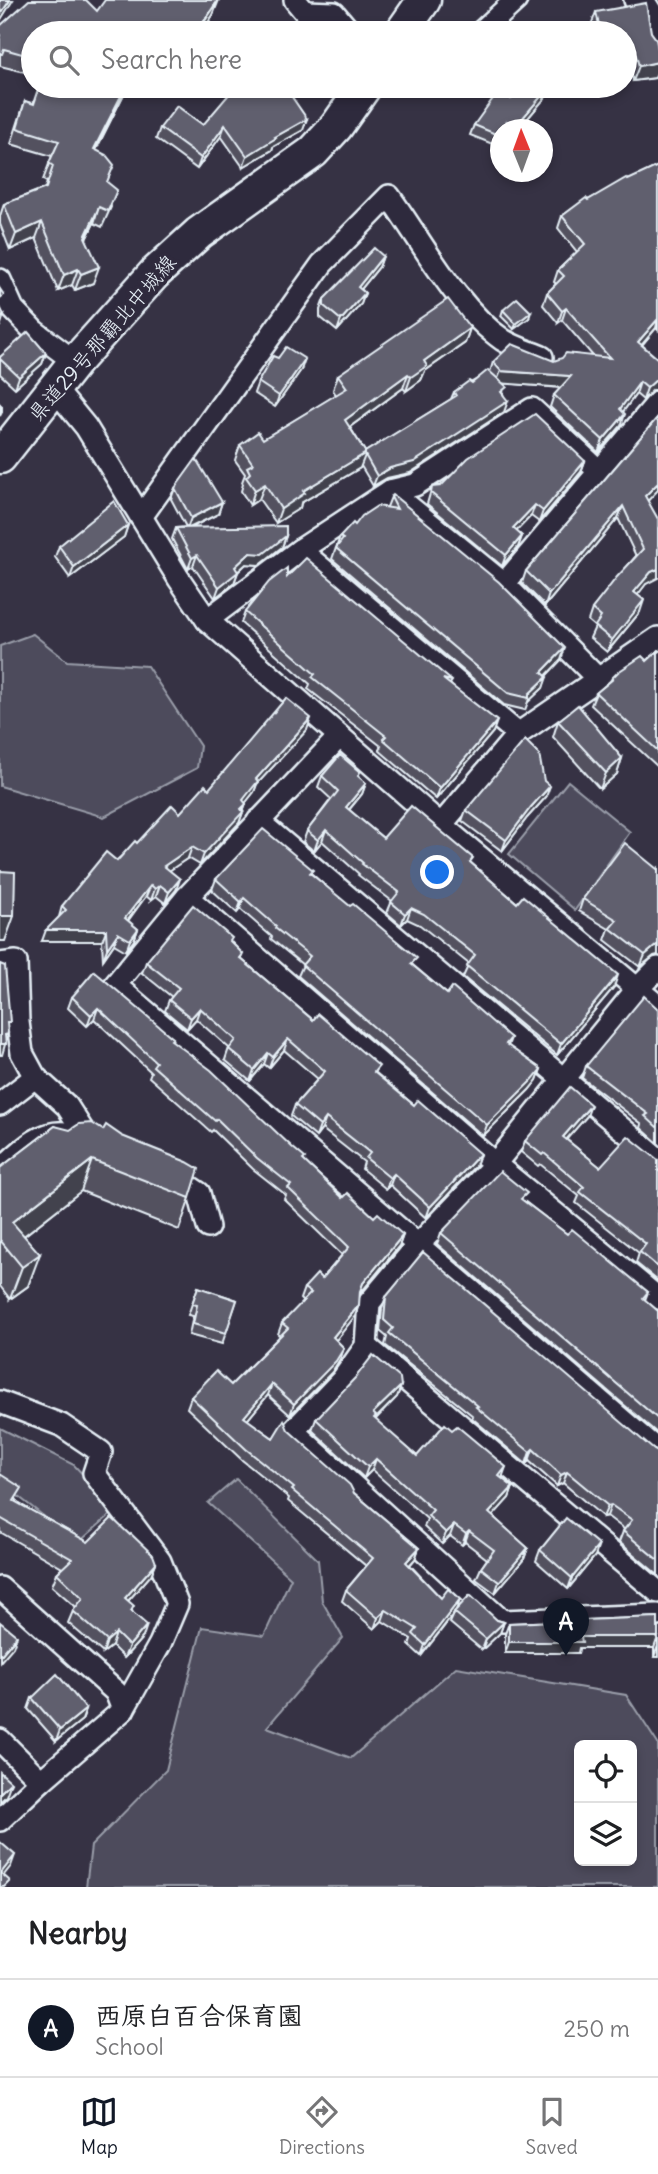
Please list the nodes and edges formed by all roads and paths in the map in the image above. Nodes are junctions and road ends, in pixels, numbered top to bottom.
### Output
1 (295, 0) edge
2 (424, 0) edge
3 (516, 0) edge
4 (635, 0) edge
5 (341, 21) edge
6 (409, 21) edge
7 (493, 21) edge
8 (658, 45) edge
9 (357, 98) edge
10 (0, 280) edge
11 (549, 360) edge
12 (75, 362) junction
13 (55, 389) junction
14 (658, 402) edge
15 (0, 457) edge
16 (599, 471) junction
17 (390, 491) junction
18 (141, 517) junction
19 (300, 550) junction
20 (503, 584) junction
21 (207, 620) junction
22 (658, 638) edge
23 (598, 679) junction
24 (518, 734) junction
25 (339, 737) junction
26 (258, 821) junction
27 (441, 825) junction
28 (187, 897) junction
29 (0, 964) edge
30 (658, 968) edge
31 (637, 989) junction
32 (658, 1006) edge
33 (35, 1077) junction
34 (564, 1079) junction
35 (0, 1104) edge
36 (85, 1134) junction
37 (105, 1149) edge
38 (658, 1159) edge
39 (495, 1164) junction
40 (149, 1169) edge
41 (0, 1170) edge
42 (208, 1227) dead end
43 (417, 1246) junction
44 (658, 1298) edge
45 (366, 1346) junction
46 (0, 1402) edge
47 (658, 1451) edge
48 (0, 1588) edge
49 (658, 1592) edge
50 (658, 1615) edge
51 (123, 1710) junction
52 (0, 1741) edge
53 (41, 1781) junction
54 (0, 1820) edge

1 - 5 street
2 - 6 main road
3 - 7 street
4 - 8 street
9 - 12 main road, 県道29号那覇北中城線
10 - 12 street
11 - 18 street
12 - 13 main road, 県道29号那覇北中城線
13 - 15 main road, 県道29号那覇北中城線
13 - 18 street
14 - 16 street
16 - 17 street
16 - 20 street
17 - 19 street
17 - 20 street
18 - 21 street
19 - 21 street
19 - 24 street
20 - 23 street
21 - 25 street
22 - 23 street
23 - 24 street
24 - 27 street
25 - 26 street
25 - 27 street
26 - 28 street
26 - 34 street
27 - 31 street
28 - 39 street
28 - 43 street
29 - 33 street
30 - 31 street
31 - 32 street
31 - 34 street
33 - 35 street
33 - 36 street
34 - 38 street
34 - 39 street
36 - 37 street
36 - 41 street
39 - 43 street
39 - 44 street
40 - 42 street
43 - 45 street
43 - 47 street
45 - 49 street
45 - 50 street
46 - 51 street
48 - 51 street
51 - 53 street
52 - 53 street
53 - 54 street

